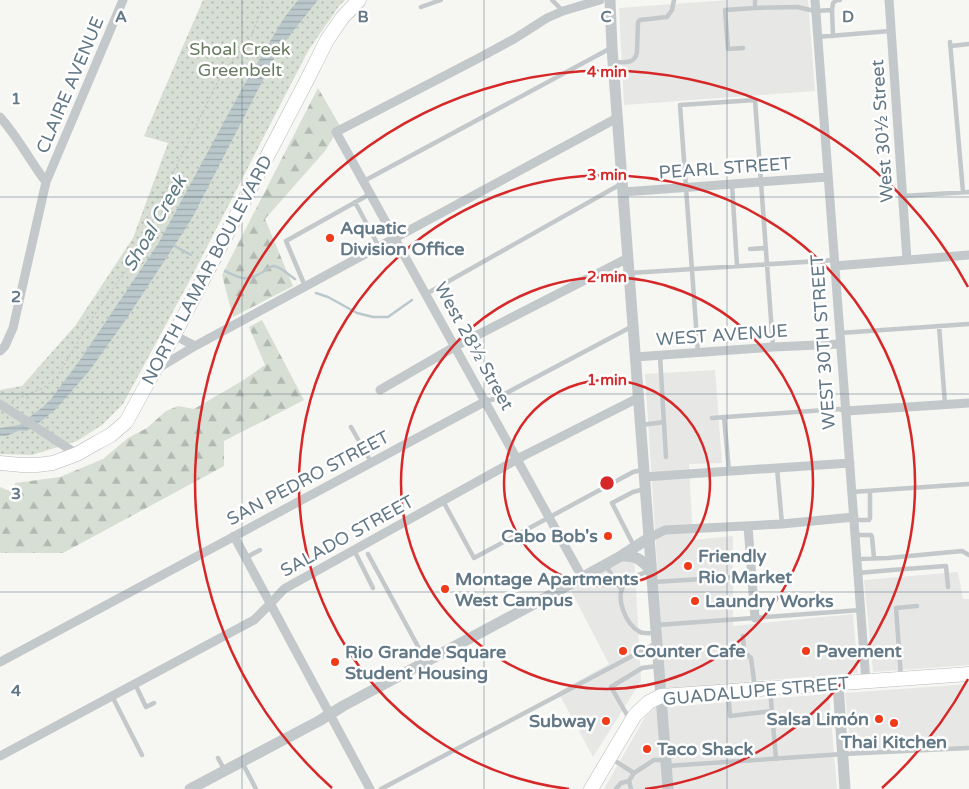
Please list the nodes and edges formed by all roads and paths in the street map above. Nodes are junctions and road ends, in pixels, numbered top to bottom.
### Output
1 (123, 0) edge
2 (264, 0) edge
3 (359, 0) edge
4 (441, 0) edge
5 (552, 0) edge
6 (600, 0) edge
7 (610, 0) edge
8 (674, 0) edge
9 (755, 0) edge
10 (814, 0) edge
11 (840, 0) edge
12 (889, 0) edge
13 (576, 3) edge
14 (421, 7) dead end
15 (755, 8) junction
16 (563, 10) junction
17 (832, 10) junction
18 (815, 11) junction
19 (890, 31) junction
20 (833, 36) junction
21 (817, 37) junction
22 (969, 44) edge
23 (612, 48) junction
24 (743, 48) dead end
25 (613, 62) junction
26 (0, 117) edge
27 (617, 118) junction
28 (828, 177) junction
29 (46, 182) junction
30 (364, 182) junction
31 (761, 182) junction
32 (732, 184) junction
33 (686, 187) junction
34 (623, 188) junction
35 (963, 192) junction
36 (969, 192) edge
37 (370, 194) junction
38 (903, 196) junction
39 (355, 202) junction
40 (395, 238) junction
41 (379, 247) junction
42 (766, 248) junction
43 (750, 249) dead end
44 (969, 255) edge
45 (628, 258) junction
46 (907, 260) junction
47 (835, 263) junction
48 (767, 265) junction
49 (737, 266) junction
50 (692, 269) junction
51 (629, 273) junction
52 (304, 286) junction
53 (426, 294) junction
54 (969, 324) edge
55 (633, 326) junction
56 (939, 326) junction
57 (840, 333) junction
58 (174, 335) junction
59 (841, 344) junction
60 (195, 346) junction
61 (456, 346) junction
62 (773, 348) junction
63 (0, 351) edge
64 (698, 352) junction
65 (660, 356) junction
66 (636, 357) junction
67 (154, 370) junction
68 (380, 390) dead end
69 (638, 398) junction
70 (486, 401) junction
71 (969, 403) edge
72 (4, 404) edge
73 (945, 404) junction
74 (846, 411) junction
75 (724, 417) junction
76 (712, 418) dead end
77 (664, 422) junction
78 (640, 426) junction
79 (351, 427) dead end
80 (77, 454) junction
81 (666, 457) dead end
82 (518, 460) junction
83 (371, 462) junction
84 (850, 462) junction
85 (0, 464) edge
86 (777, 468) junction
87 (729, 471) junction
88 (644, 478) junction
89 (969, 484) edge
90 (870, 491) junction
91 (852, 492) junction
92 (444, 501) junction
93 (549, 517) junction
94 (854, 519) junction
95 (782, 524) junction
96 (748, 526) junction
97 (855, 535) junction
98 (234, 536) junction
99 (649, 538) junction
100 (634, 548) junction
101 (260, 550) dead end
102 (354, 550) junction
103 (368, 554) dead end
104 (969, 555) edge
105 (622, 556) junction
106 (245, 558) junction
107 (874, 558) junction
108 (857, 559) junction
109 (605, 564) junction
110 (651, 570) junction
111 (858, 573) junction
112 (752, 576) junction
113 (582, 577) junction
114 (652, 582) junction
115 (948, 587) dead end
116 (373, 588) dead end
117 (622, 590) junction
118 (270, 604) junction
119 (917, 606) dead end
120 (861, 610) junction
121 (755, 618) junction
122 (656, 634) junction
123 (743, 636) dead end
124 (422, 652) dead end
125 (1, 658) edge
126 (658, 666) junction
127 (969, 674) edge
128 (902, 679) junction
129 (866, 682) junction
130 (134, 684) junction
131 (838, 684) junction
132 (770, 688) junction
133 (756, 689) junction
134 (728, 691) junction
135 (112, 696) junction
136 (661, 696) junction
137 (154, 703) dead end
138 (772, 711) junction
139 (330, 714) junction
140 (631, 722) junction
141 (968, 748) dead end
142 (843, 754) junction
143 (142, 755) dead end
144 (0, 756) edge
145 (218, 758) dead end
146 (610, 758) junction
147 (776, 759) junction
148 (242, 762) junction
149 (666, 763) junction
150 (225, 771) junction
151 (634, 773) junction
152 (629, 781) junction
153 (190, 789) edge
154 (256, 789) edge
155 (370, 789) edge
156 (381, 789) edge
157 (591, 789) edge
158 (616, 789) edge
159 (631, 789) edge
160 (668, 789) edge
161 (845, 789) edge

1 - 29 street, CLAIRE AVENUE
2 - 72 path
3 - 58 main road, NORTH LAMAR BOULEVARD
4 - 14 lane
5 - 16 lane
6 - 13 street
7 - 23 street
8 - 25 lane
9 - 15 lane
10 - 18 street, WEST 30TH STREET
11 - 17 lane
12 - 19 street, West 30½ Street
13 - 16 street
15 - 18 lane
15 - 24 lane
16 - 30 street, West 28½ Street
17 - 18 lane
17 - 20 lane
18 - 21 street, WEST 30TH STREET
19 - 20 lane
19 - 38 street, West 30½ Street
20 - 21 lane
21 - 28 street, WEST 30TH STREET
22 - 35 lane
23 - 25 street
23 - 30 lane
25 - 27 street
26 - 29 street
27 - 34 street
27 - 40 street
28 - 31 street, PEARL STREET
28 - 47 street, WEST 30TH STREET
29 - 63 street, CLAIRE AVENUE
30 - 37 street, West 28½ Street
31 - 32 street, PEARL STREET
31 - 33 lane
31 - 42 lane
32 - 33 street, PEARL STREET
32 - 49 lane
33 - 34 street, PEARL STREET
33 - 50 lane
34 - 45 street
34 - 53 lane
35 - 36 lane
35 - 38 lane
37 - 39 lane
37 - 40 street, West 28½ Street
38 - 46 street, West 30½ Street
39 - 41 lane
39 - 52 lane
40 - 41 street
40 - 53 street, West 28½ Street
41 - 52 street
42 - 43 lane
42 - 48 lane
44 - 46 street
45 - 51 street
45 - 61 street
46 - 47 street
47 - 48 lane
47 - 57 street, WEST 30TH STREET
48 - 49 lane
48 - 62 lane
49 - 50 lane
50 - 51 lane
50 - 64 lane
51 - 55 street
52 - 60 street
53 - 61 street, West 28½ Street
54 - 56 lane
55 - 66 street
55 - 70 lane, SAN PEDRO STREET
56 - 57 lane
56 - 73 lane
57 - 59 street, WEST 30TH STREET
58 - 60 street
58 - 67 main road, NORTH LAMAR BOULEVARD
59 - 62 street, WEST AVENUE
59 - 74 street, WEST 30TH STREET
60 - 67 street
61 - 68 street
61 - 70 street, West 28½ Street
62 - 64 street, WEST AVENUE
64 - 65 street, WEST AVENUE
65 - 66 street, WEST AVENUE
65 - 77 lane
66 - 69 street
67 - 80 main road, NORTH LAMAR BOULEVARD
69 - 78 street
69 - 82 street, SALADO STREET
70 - 82 street, West 28½ Street
70 - 83 street, SAN PEDRO STREET
71 - 73 street
72 - 80 street
73 - 74 street
74 - 75 lane
74 - 84 street, WEST 30TH STREET
75 - 76 lane
75 - 87 lane
77 - 78 lane
77 - 81 lane
78 - 88 street
79 - 83 lane
80 - 85 main road, NORTH LAMAR BOULEVARD
82 - 92 street, SALADO STREET
82 - 93 street, West 28½ Street
83 - 98 street, SAN PEDRO STREET
84 - 86 street
84 - 91 street, WEST 30TH STREET
86 - 87 street
86 - 95 lane
87 - 88 street
88 - 93 lane
88 - 99 street
88 - 100 lane
89 - 90 lane
90 - 91 lane
90 - 94 lane
91 - 94 street, WEST 30TH STREET
92 - 93 lane
92 - 102 street, SALADO STREET
93 - 113 street, West 28½ Street
94 - 95 street
94 - 97 street, WEST 30TH STREET
95 - 96 street
96 - 99 street
96 - 112 street
97 - 107 lane
97 - 108 street, WEST 30TH STREET
98 - 106 street
98 - 125 street, SAN PEDRO STREET
99 - 100 street
99 - 110 street
100 - 105 street
101 - 106 lane
102 - 116 lane
102 - 118 street, SALADO STREET
103 - 124 lane
104 - 107 lane
105 - 109 street
105 - 110 street
106 - 118 street
107 - 108 lane
108 - 111 street, WEST 30TH STREET
109 - 113 street
109 - 117 lane
110 - 114 street
110 - 117 lane
111 - 115 lane
111 - 120 street, WEST 30TH STREET
112 - 114 lane
112 - 121 street
113 - 139 street
114 - 122 street
117 - 122 lane
118 - 130 street, SALADO STREET
118 - 139 street
119 - 128 lane
120 - 121 lane
120 - 129 street, WEST 30TH STREET
121 - 122 lane
122 - 126 street
122 - 156 lane
123 - 133 lane
126 - 136 street
126 - 140 lane
127 - 128 main road, GUADALUPE STREET
128 - 129 main road, GUADALUPE STREET
129 - 131 main road, GUADALUPE STREET
130 - 135 street, SALADO STREET
130 - 137 lane
131 - 132 main road, GUADALUPE STREET
131 - 142 street
132 - 133 main road, GUADALUPE STREET
132 - 138 lane
133 - 134 main road, GUADALUPE STREET
134 - 136 main road, GUADALUPE STREET
134 - 138 lane
135 - 143 lane
135 - 144 street, SALADO STREET
136 - 140 main road, GUADALUPE STREET
136 - 149 street
138 - 147 lane
139 - 148 street
139 - 155 street
140 - 146 main road, GUADALUPE STREET
141 - 142 lane
142 - 147 lane
142 - 161 street
145 - 150 lane
146 - 151 lane
146 - 157 main road, GUADALUPE STREET
147 - 149 lane
148 - 150 street
148 - 154 lane
149 - 151 lane
149 - 160 street
150 - 153 street
151 - 152 lane
152 - 158 lane
152 - 159 lane

